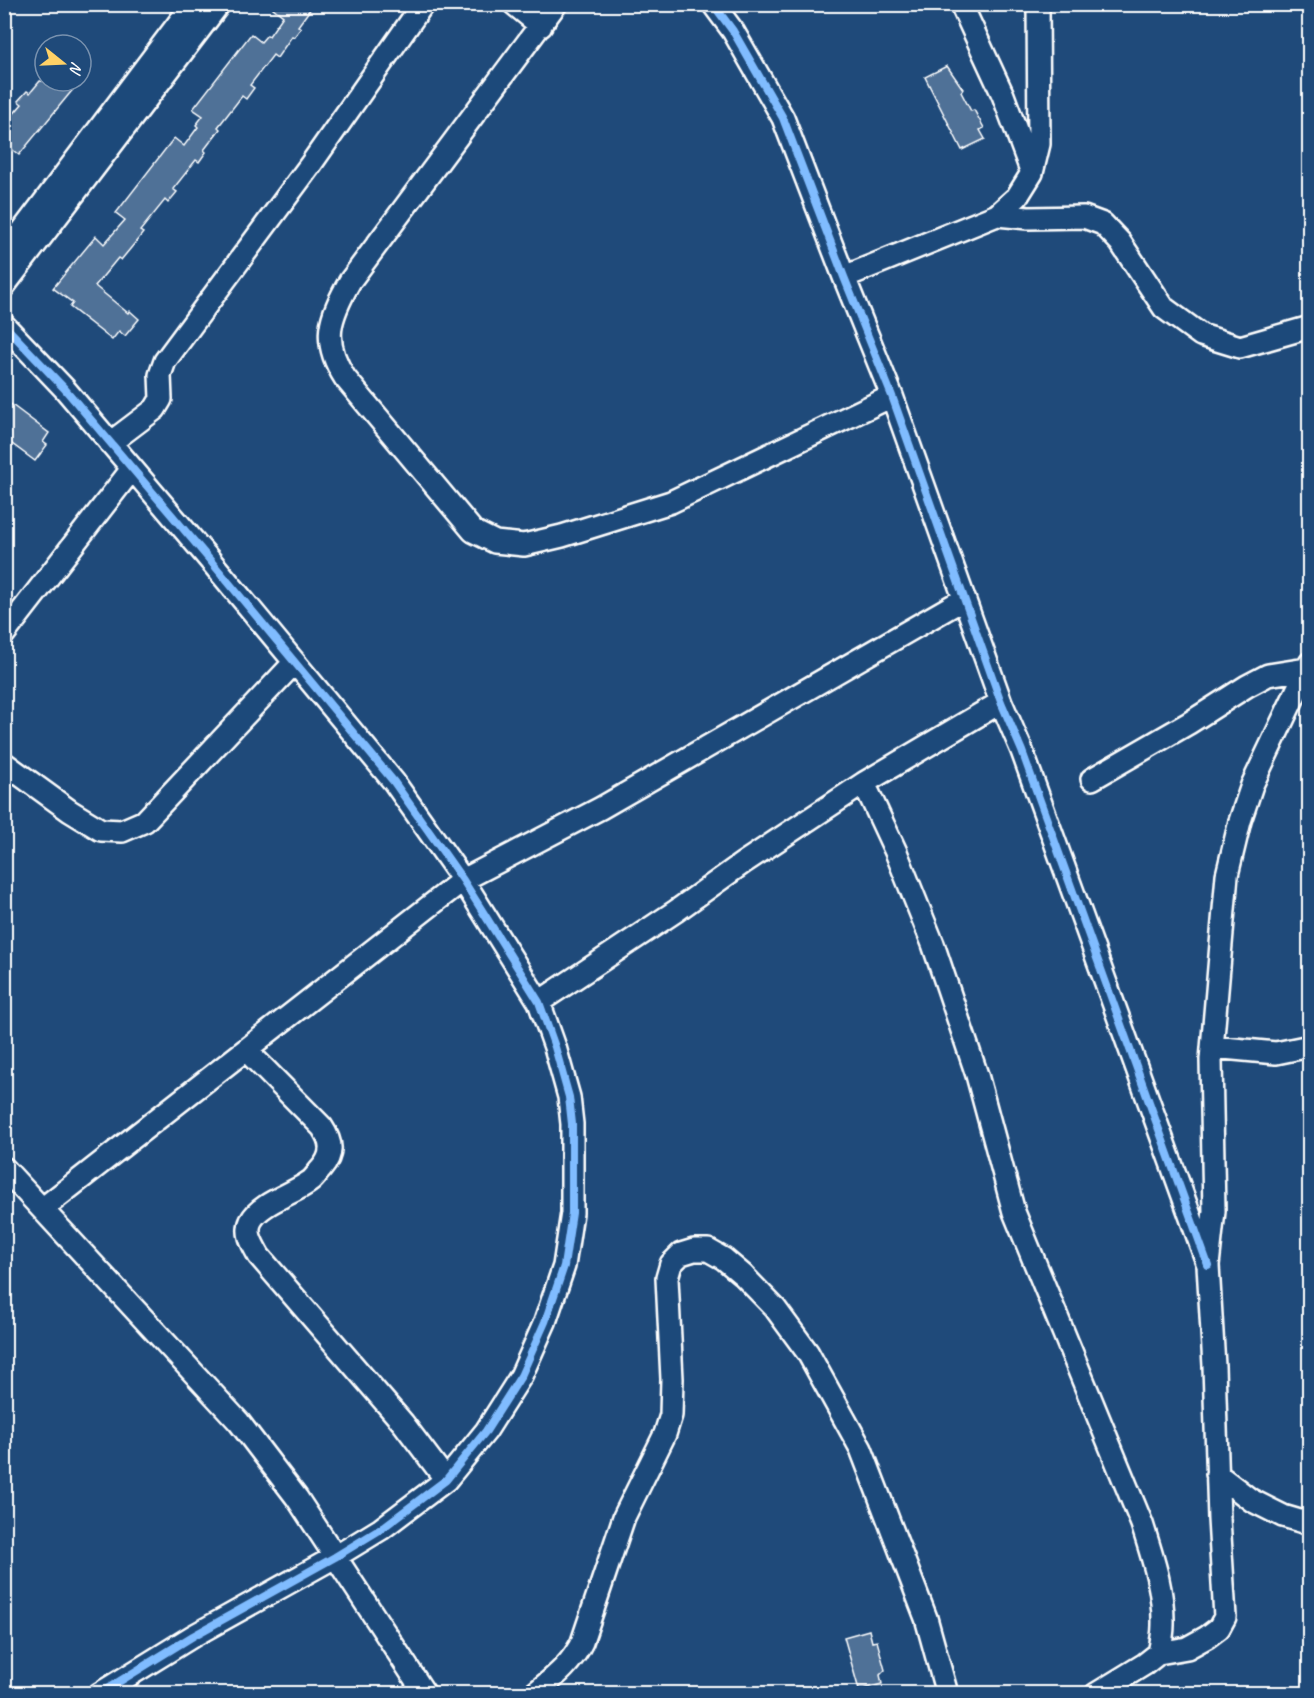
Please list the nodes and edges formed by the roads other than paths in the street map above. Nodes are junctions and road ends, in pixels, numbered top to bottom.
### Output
1 (193, 4) edge
2 (219, 4) edge
3 (423, 4) edge
4 (514, 4) edge
5 (556, 4) edge
6 (713, 4) edge
7 (961, 4) edge
8 (1038, 4) edge
9 (541, 26) junction
10 (1032, 174) junction
11 (997, 215) junction
12 (4, 255) edge
13 (844, 277) junction
14 (4, 286) edge
15 (4, 325) edge
16 (1310, 327) edge
17 (892, 396) junction
18 (110, 443) junction
19 (132, 470) junction
20 (964, 598) junction
21 (4, 634) edge
22 (294, 663) junction
23 (1308, 666) edge
24 (1001, 702) junction
25 (4, 763) edge
26 (1092, 779) dead end
27 (864, 783) junction
28 (463, 879) junction
29 (539, 1002) junction
30 (1310, 1046) edge
31 (1213, 1047) junction
32 (246, 1050) junction
33 (4, 1168) edge
34 (42, 1209) junction
35 (1208, 1265) junction
36 (1218, 1474) junction
37 (446, 1480) junction
38 (1310, 1524) edge
39 (335, 1557) junction
40 (1160, 1653) junction
41 (99, 1694) edge
42 (425, 1694) edge
43 (534, 1694) edge
44 (947, 1694) edge
45 (1096, 1694) edge

1 - 12 street
2 - 14 street
3 - 18 street
4 - 9 street
5 - 9 street
6 - 13 street
7 - 10 street
8 - 10 street
9 - 17 street
10 - 11 street
11 - 13 street
11 - 16 street
13 - 17 street
15 - 18 street
17 - 20 street
18 - 19 street
19 - 21 street
19 - 22 street
20 - 24 street
20 - 28 street
22 - 25 street
22 - 28 street
23 - 26 street
23 - 31 street
24 - 27 street
24 - 35 street
27 - 29 street
27 - 40 street
28 - 29 street
28 - 32 street
29 - 37 street
30 - 31 street
31 - 35 street
32 - 34 street
32 - 37 street
33 - 34 street
34 - 39 street
35 - 36 street
36 - 38 street
36 - 40 street
37 - 39 street
39 - 41 street
39 - 42 street
40 - 45 street
43 - 44 street

